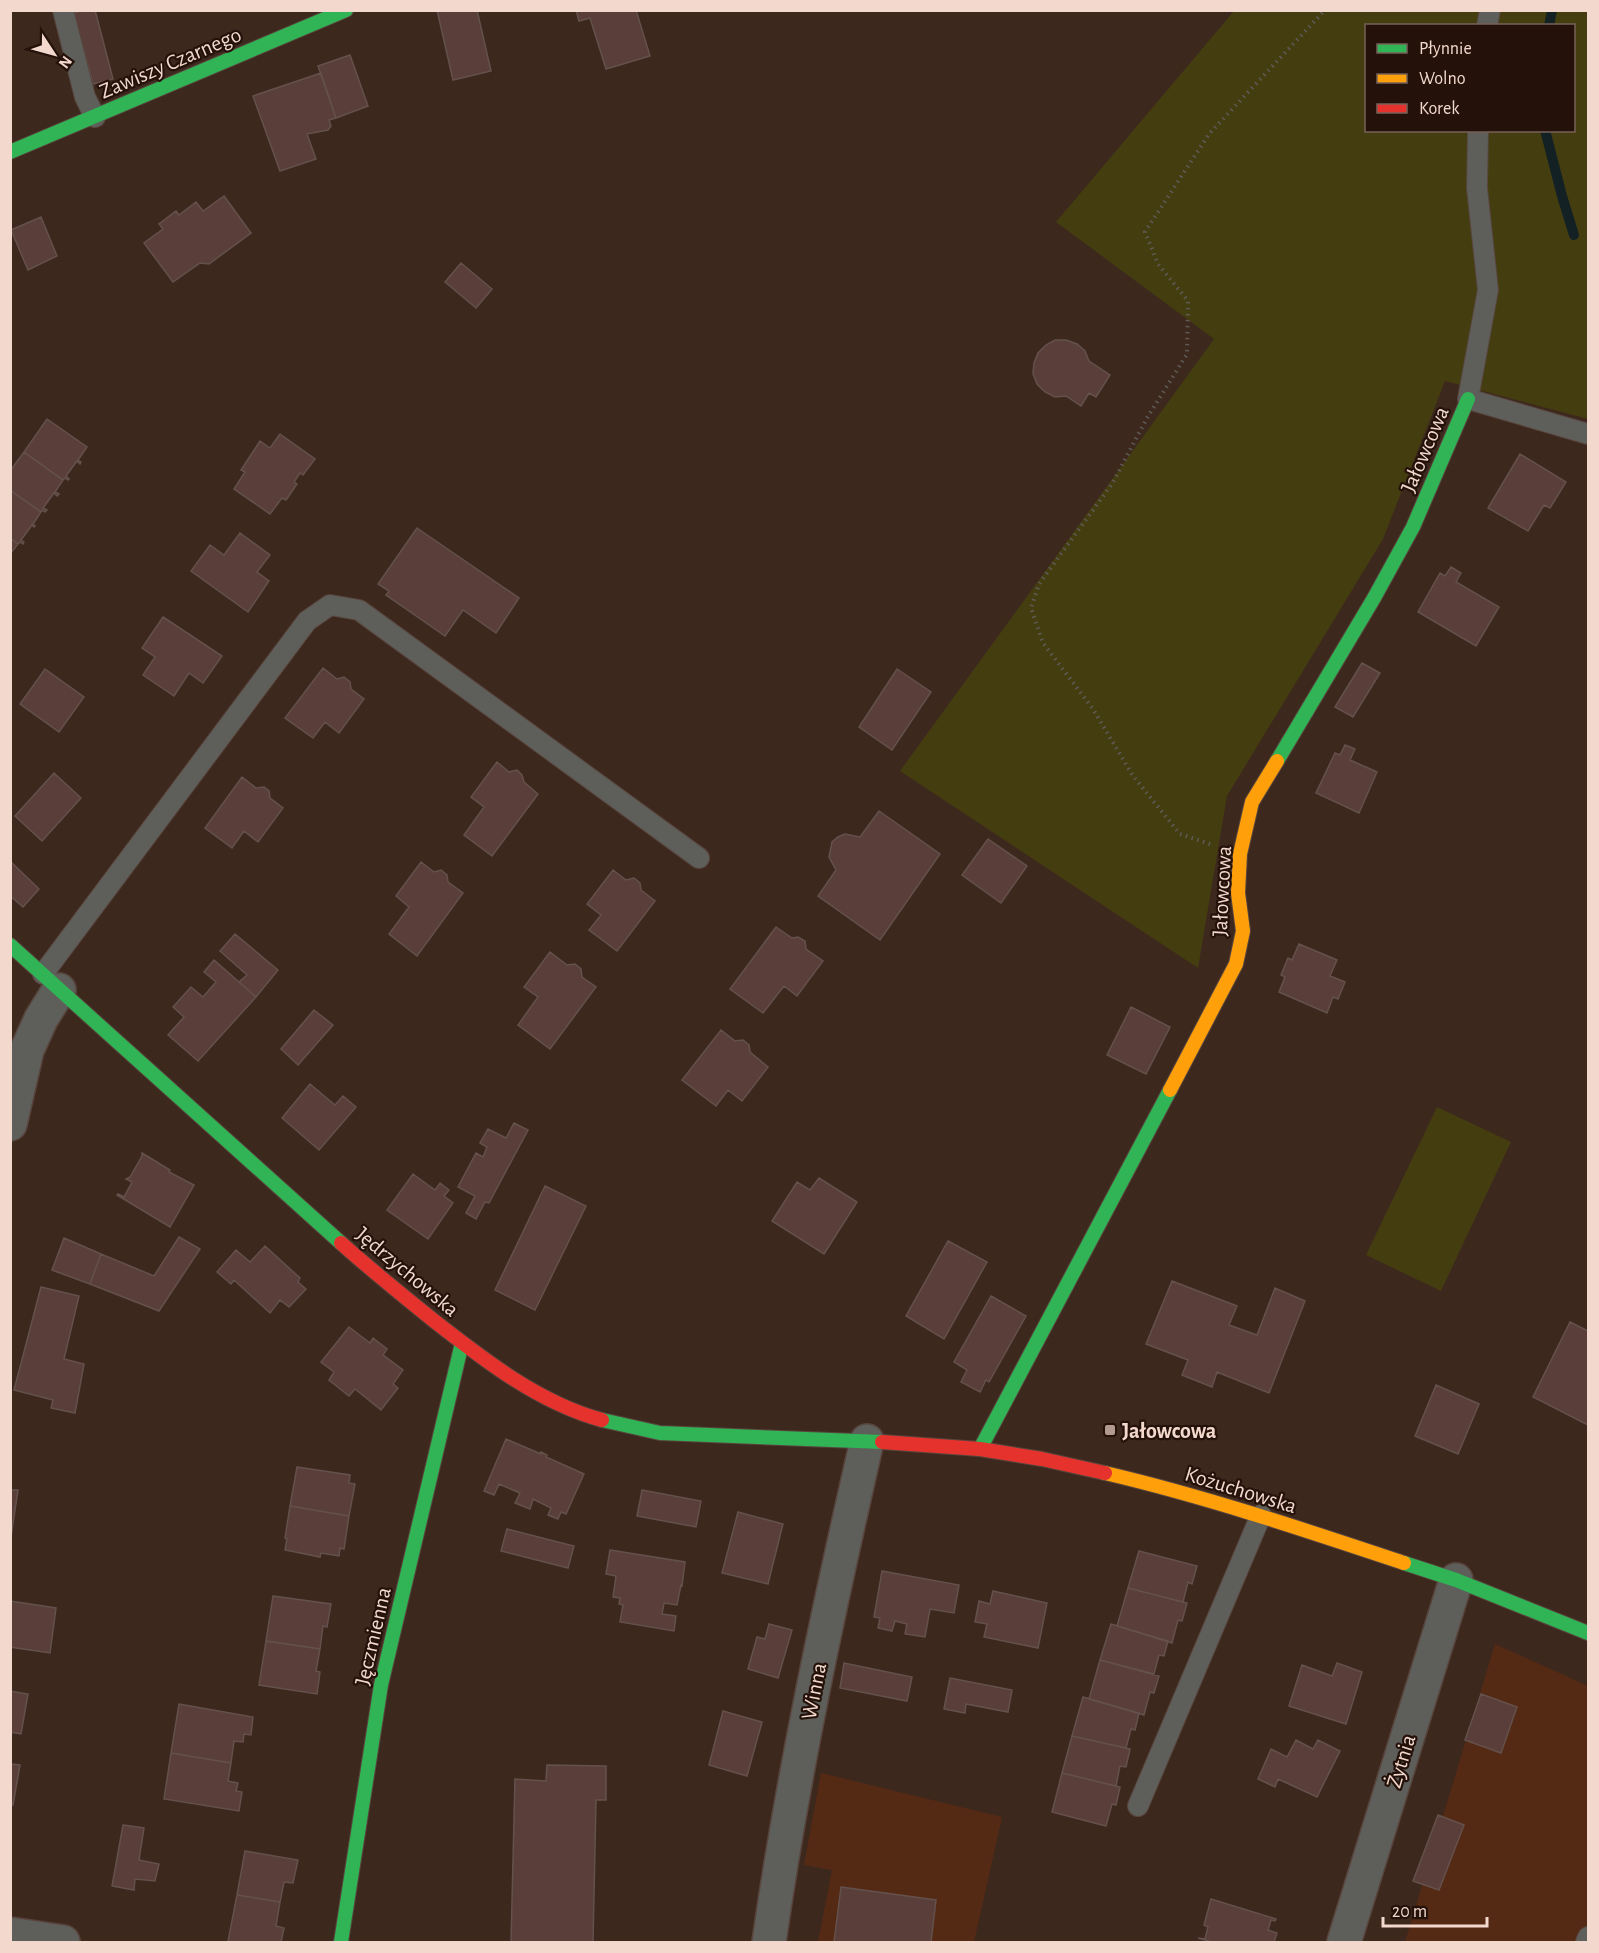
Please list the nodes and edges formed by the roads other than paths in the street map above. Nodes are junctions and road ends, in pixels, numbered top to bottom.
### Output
1 (63, 10) edge
2 (346, 10) edge
3 (95, 117) junction
4 (1478, 132) edge
5 (10, 152) edge
6 (1468, 399) junction
7 (1588, 434) edge
8 (699, 858) dead end
9 (10, 945) edge
10 (51, 982) junction
11 (10, 1124) edge
12 (462, 1343) junction
13 (867, 1441) junction
14 (980, 1449) junction
15 (1261, 1515) junction
16 (1456, 1580) junction
17 (1588, 1634) edge
18 (1138, 1806) dead end
19 (10, 1934) edge
20 (1588, 1937) edge
21 (63, 1942) edge
22 (341, 1942) edge
23 (769, 1942) edge
24 (1344, 1942) edge
25 (1586, 1942) edge

1 - 3 lane
2 - 3 street, Zawiszy Czarnego
3 - 5 street, Zawiszy Czarnego
4 - 6 lane
6 - 7 lane
6 - 14 street, Jałowcowa
8 - 10 lane
9 - 10 street, Jędrzychowska
10 - 11 street
10 - 12 street, Jędrzychowska
12 - 13 street, Jędrzychowska
12 - 22 street, Jęczmienna
13 - 14 street, Kożuchowska
13 - 23 street, Winna
14 - 15 street, Kożuchowska
15 - 16 street, Kożuchowska
15 - 18 lane
16 - 17 street, Kożuchowska
16 - 24 street, Żytnia
19 - 21 street
20 - 25 lane

